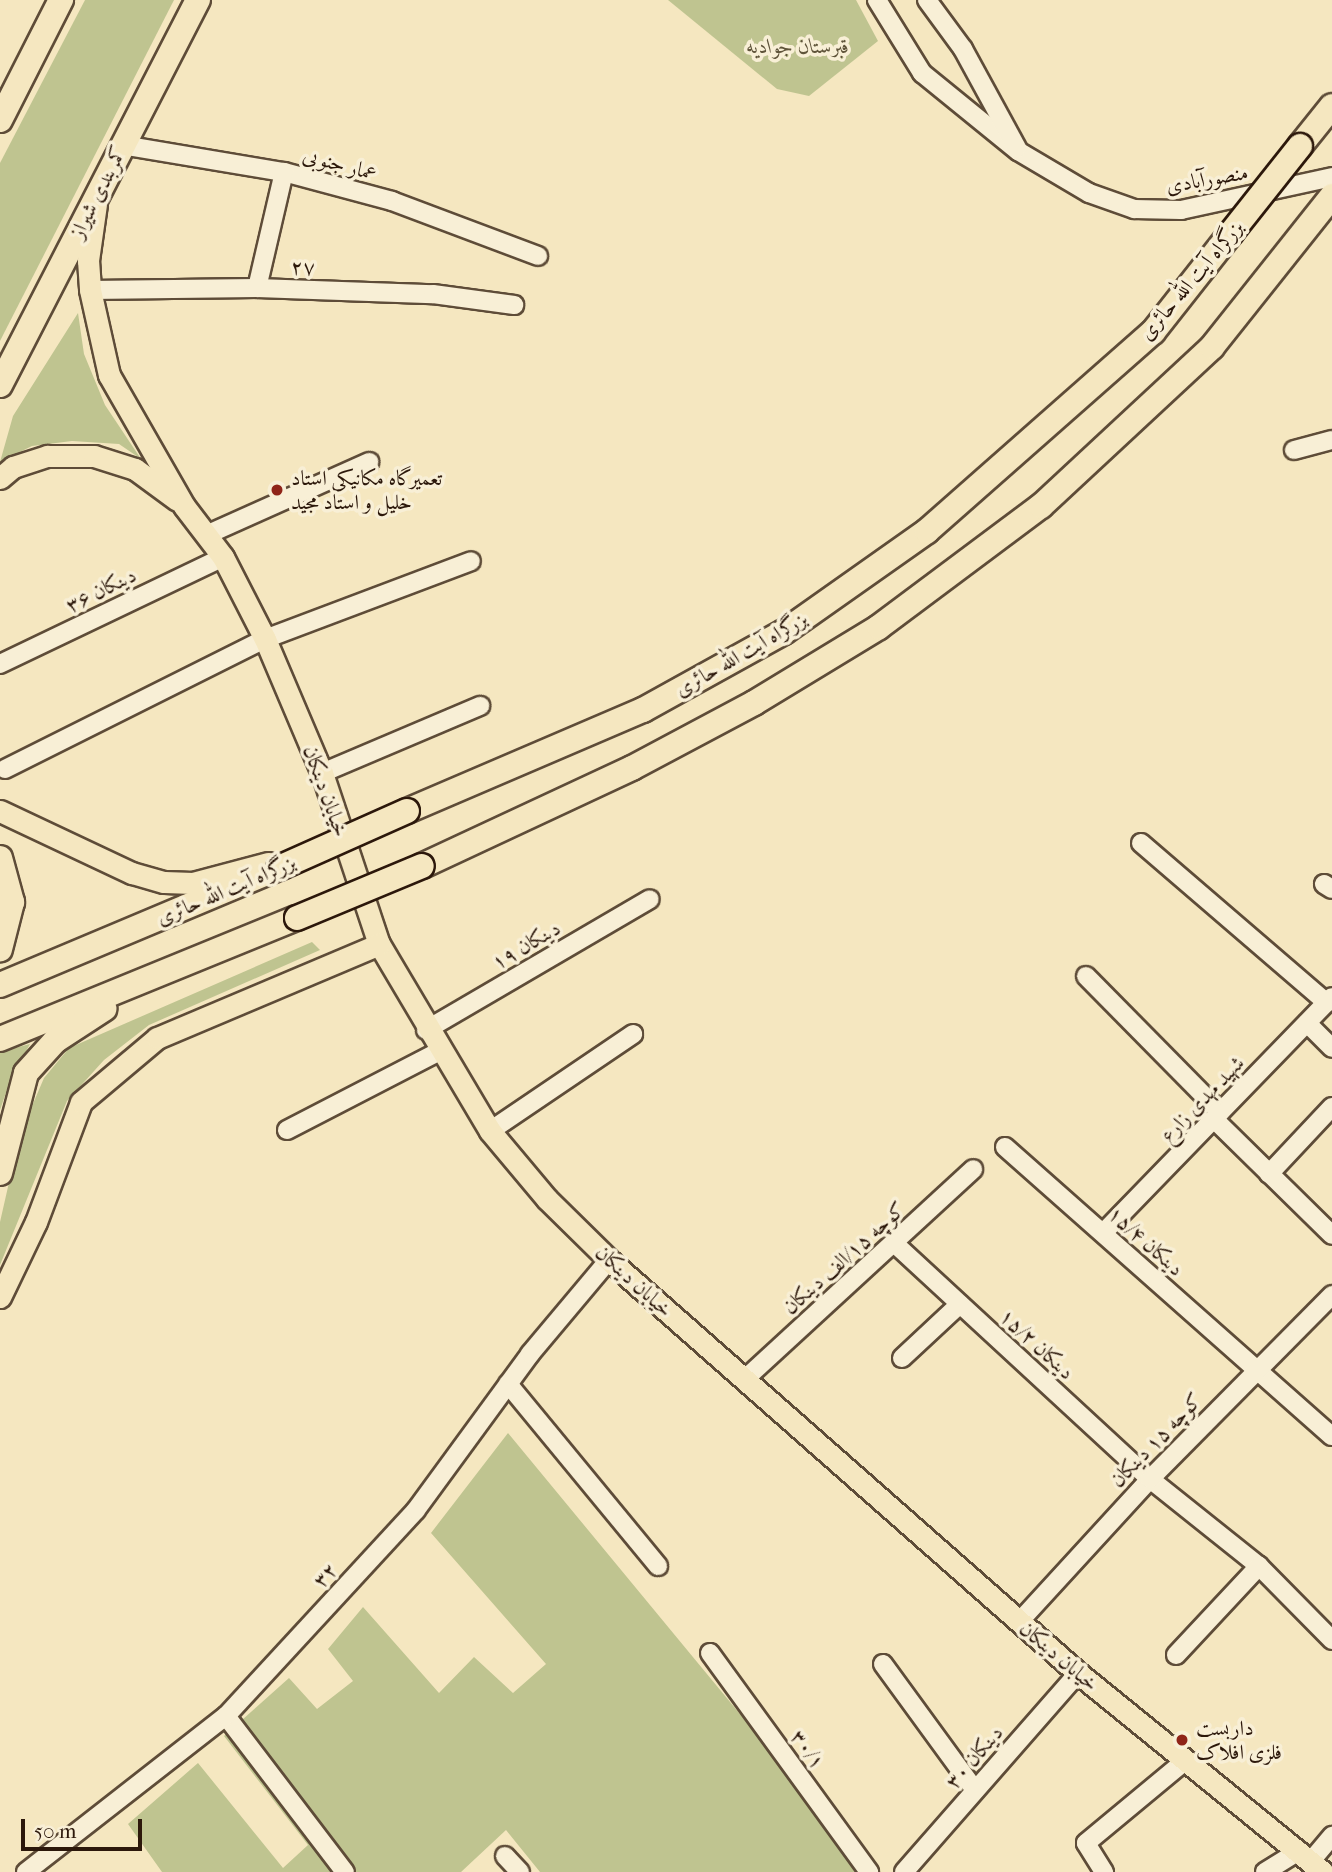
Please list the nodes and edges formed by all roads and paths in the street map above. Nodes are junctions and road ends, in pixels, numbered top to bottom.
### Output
1 (61, 0) edge
2 (198, 0) edge
3 (877, 0) edge
4 (927, 0) edge
5 (1332, 106) edge
6 (0, 120) edge
7 (122, 145) junction
8 (1018, 151) junction
9 (284, 172) junction
10 (1332, 177) edge
11 (98, 192) junction
12 (1327, 204) edge
13 (538, 256) dead end
14 (257, 288) junction
15 (90, 290) junction
16 (514, 304) dead end
17 (0, 385) edge
18 (1332, 440) edge
19 (1294, 450) dead end
20 (369, 462) dead end
21 (0, 478) edge
22 (184, 506) junction
23 (206, 535) junction
24 (223, 557) junction
25 (471, 561) dead end
26 (265, 639) junction
27 (0, 664) edge
28 (480, 706) dead end
29 (5, 769) dead end
30 (322, 773) junction
31 (0, 811) edge
32 (1141, 843) dead end
33 (331, 846) junction
34 (0, 858) edge
35 (650, 899) dead end
36 (379, 944) junction
37 (0, 949) edge
38 (1086, 976) dead end
39 (152, 978) junction
40 (0, 985) edge
41 (1329, 1000) edge
42 (1307, 1023) junction
43 (426, 1030) junction
44 (632, 1034) dead end
45 (0, 1039) edge
46 (1332, 1048) edge
47 (440, 1051) junction
48 (1332, 1107) edge
49 (1217, 1115) junction
50 (288, 1130) dead end
51 (490, 1131) junction
52 (1005, 1147) dead end
53 (973, 1169) dead end
54 (0, 1173) edge
55 (1269, 1174) junction
56 (1104, 1232) junction
57 (1332, 1235) edge
58 (894, 1243) junction
59 (609, 1260) junction
60 (1332, 1295) edge
61 (0, 1297) edge
62 (960, 1304) junction
63 (902, 1358) dead end
64 (1254, 1371) junction
65 (744, 1379) junction
66 (508, 1384) junction
67 (1332, 1436) edge
68 (1150, 1479) junction
69 (658, 1566) dead end
70 (1259, 1566) junction
71 (1019, 1622) junction
72 (1332, 1640) edge
73 (710, 1653) dead end
74 (1176, 1655) dead end
75 (883, 1664) dead end
76 (1078, 1673) junction
77 (226, 1716) junction
78 (1186, 1760) junction
79 (975, 1790) junction
80 (1332, 1836) edge
81 (505, 1856) dead end
82 (1311, 1861) edge
83 (26, 1872) edge
84 (345, 1872) edge
85 (520, 1872) edge
86 (869, 1872) edge
87 (904, 1872) edge
88 (1104, 1872) edge
89 (1265, 1872) edge

1 - 6 highway
2 - 7 highway, کمربندی شیراز
3 - 8 street, منصورآبادی
4 - 8 street
5 - 33 highway, بزرگراه آیت الله حائری, bridge
7 - 9 street, عمار جنوبی
7 - 11 highway, کمربندی شیراز
8 - 10 street, منصورآبادی
9 - 13 street, عمار جنوبی
9 - 14 street
11 - 15 main road
11 - 17 highway, کمربندی شیراز
12 - 39 highway, bridge
14 - 15 street, ۲۷
14 - 16 street, ۲۷
15 - 22 main road
18 - 19 street
20 - 23 street
21 - 22 main road
22 - 23 main road, خیابان دینکان
23 - 24 main road, خیابان دینکان
24 - 26 main road, خیابان دینکان
24 - 27 street, ۳۶ دینکان
25 - 26 street
26 - 29 street
26 - 30 main road, خیابان دینکان
28 - 30 street
30 - 36 main road, خیابان دینکان
31 - 33 main road
32 - 41 street
33 - 40 highway, بزرگراه آیت الله حائری, bridge
34 - 37 highway
35 - 43 street, ۱۹ دینکان
36 - 43 main road, خیابان دینکان
36 - 61 main road
38 - 49 street
39 - 45 highway
39 - 54 highway
41 - 42 street, شهید مهدی زارع
42 - 46 street
42 - 49 street, شهید مهدی زارع
43 - 47 main road, خیابان دینکان
44 - 51 street
47 - 50 street
47 - 51 main road, خیابان دینکان
48 - 55 street
49 - 55 street
49 - 56 street, شهید مهدی زارع
51 - 59 main road, خیابان دینکان
52 - 56 street, ۱۵/۴ دینکان
53 - 58 street, کوچه ۱۵/الف دینکان
55 - 57 street
56 - 64 street, ۱۵/۴ دینکان
58 - 62 street, ۱۵/۲ دینکان
58 - 65 street, کوچه ۱۵/الف دینکان
59 - 65 main road, خیابان دینکان
59 - 66 street, ۳۲
60 - 64 street, کوچه ۱۵ دینکان
62 - 63 street
62 - 68 street, ۱۵/۲ دینکان
64 - 67 street, ۱۵/۴ دینکان
64 - 68 street, کوچه ۱۵ دینکان
65 - 71 main road, خیابان دینکان
66 - 69 street
66 - 77 street, ۳۲
68 - 70 street, ۱۵/۲ دینکان
68 - 71 street, کوچه ۱۵ دینکان
70 - 72 street, ۱۵/۲ دینکان
70 - 74 street
71 - 76 main road, خیابان دینکان
73 - 86 street, ۳۰/۱
75 - 79 street
76 - 78 main road, خیابان دینکان
76 - 79 street, ۳۰ دینکان
77 - 83 street, ۳۲
77 - 84 street
78 - 82 main road, خیابان دینکان
78 - 88 street
79 - 87 street, ۳۰ دینکان
80 - 82 street
81 - 85 street
82 - 89 street

